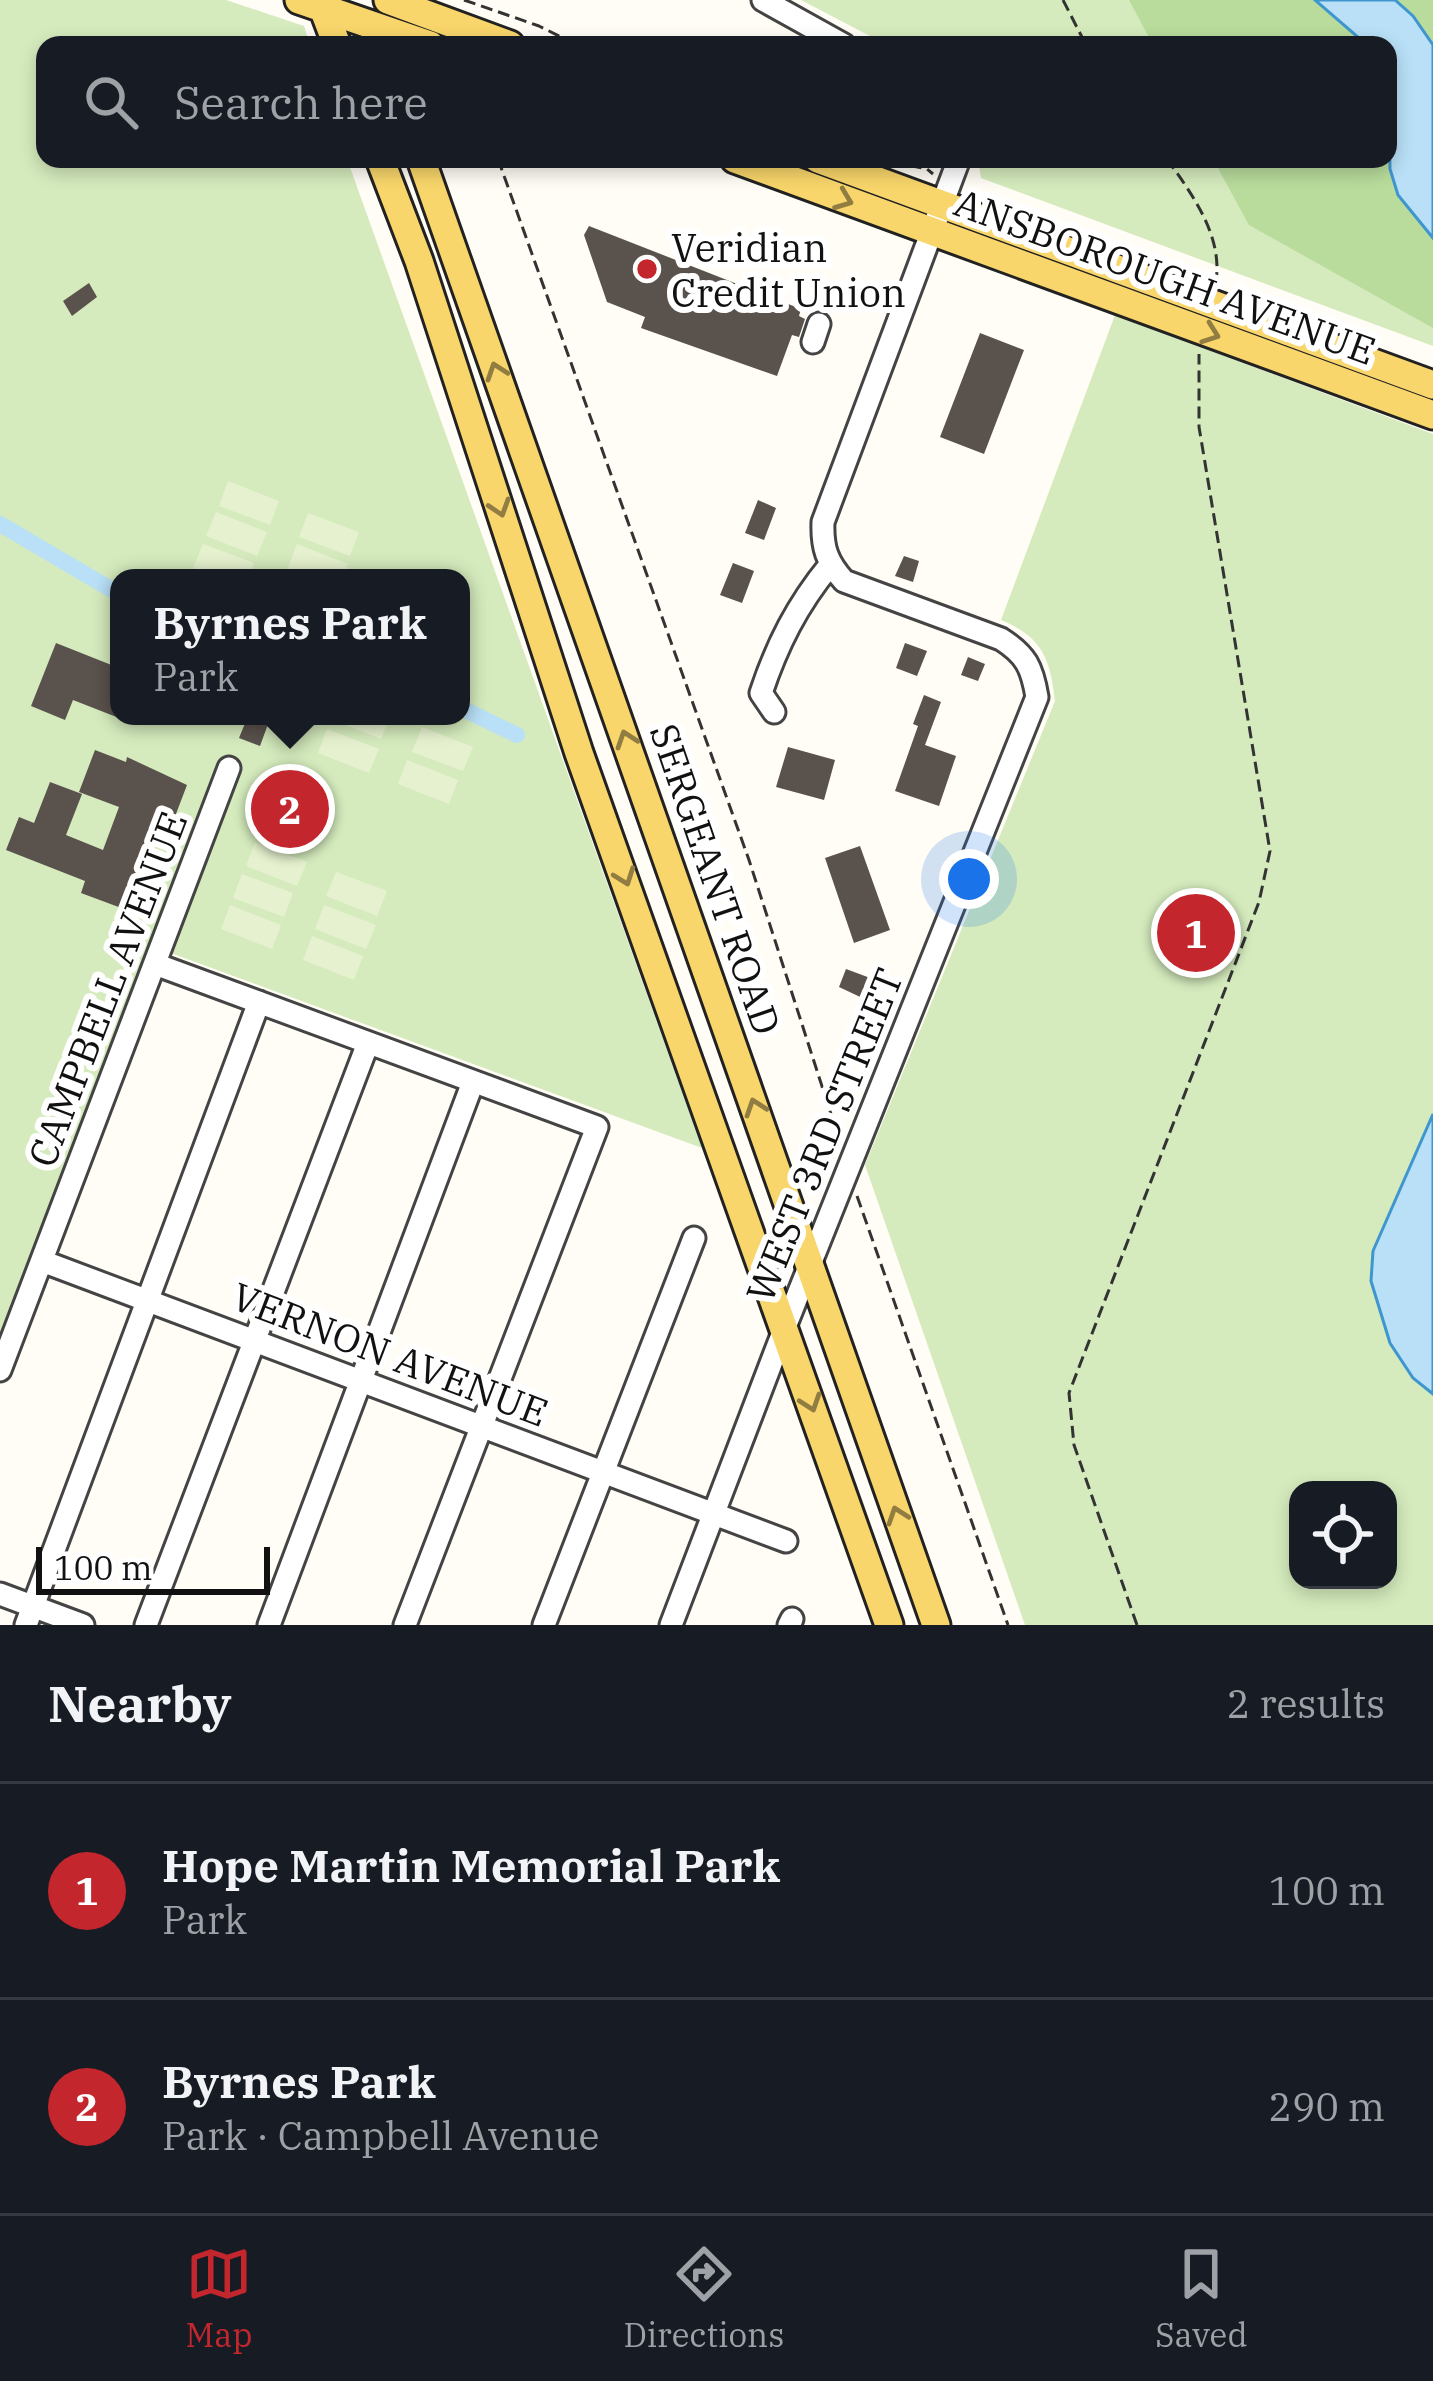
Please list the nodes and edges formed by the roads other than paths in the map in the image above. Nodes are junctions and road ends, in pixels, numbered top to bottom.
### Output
1 (763, 0) edge
2 (314, 3) edge
3 (377, 17) edge
4 (332, 36) edge
5 (413, 36) edge
6 (467, 36) edge
7 (828, 36) edge
8 (383, 168) edge
9 (424, 168) edge
10 (759, 168) edge
11 (842, 168) edge
12 (956, 168) edge
13 (944, 206) junction
14 (934, 233) junction
15 (1433, 385) edge
16 (1433, 415) edge
17 (830, 566) junction
18 (773, 712) dead end
19 (229, 768) dead end
20 (155, 964) junction
21 (260, 1002) junction
22 (368, 1042) junction
23 (473, 1082) junction
24 (694, 1238) dead end
25 (42, 1261) junction
26 (811, 1265) junction
27 (145, 1300) junction
28 (785, 1327) junction
29 (254, 1341) junction
30 (0, 1370) edge
31 (362, 1381) junction
32 (482, 1426) junction
33 (602, 1472) junction
34 (713, 1514) junction
35 (786, 1540) dead end
36 (0, 1594) edge
37 (29, 1616) edge
38 (83, 1625) edge
39 (146, 1625) edge
40 (269, 1625) edge
41 (405, 1625) edge
42 (544, 1625) edge
43 (670, 1625) edge
44 (889, 1625) edge
45 (936, 1625) edge

1 - 7 street
2 - 3 main road
2 - 4 main road
3 - 5 main road
3 - 6 main road
8 -> 28 main road
26 -> 9 main road, SERGEANT ROAD
10 -> 14 main road, ANSBOROUGH AVENUE
11 - 13 main road, ANSBOROUGH AVENUE
12 - 13 street
13 - 14 street
13 - 15 main road, ANSBOROUGH AVENUE
14 -> 16 main road, ANSBOROUGH AVENUE
14 - 17 street
17 - 18 street
17 - 26 street, WEST 3RD STREET
19 - 20 street, CAMPBELL AVENUE
20 - 21 street
20 - 25 street, CAMPBELL AVENUE
21 - 22 street
21 - 27 street
22 - 23 street
22 - 29 street
23 - 31 street
23 - 32 street
24 - 33 street
25 - 27 street, VERNON AVENUE
25 - 30 street, CAMPBELL AVENUE
26 - 28 street, WEST 3RD STREET
45 -> 26 main road, SERGEANT ROAD
27 - 29 street, VERNON AVENUE
27 - 37 street
28 - 34 street, WEST 3RD STREET
28 -> 44 main road
29 - 31 street, VERNON AVENUE
29 - 39 street
31 - 32 street, VERNON AVENUE
31 - 40 street
32 - 33 street, VERNON AVENUE
32 - 41 street
33 - 34 street, VERNON AVENUE
33 - 42 street
34 - 35 street, VERNON AVENUE
34 - 43 street, WEST 3RD STREET
36 - 37 street
37 - 38 street

